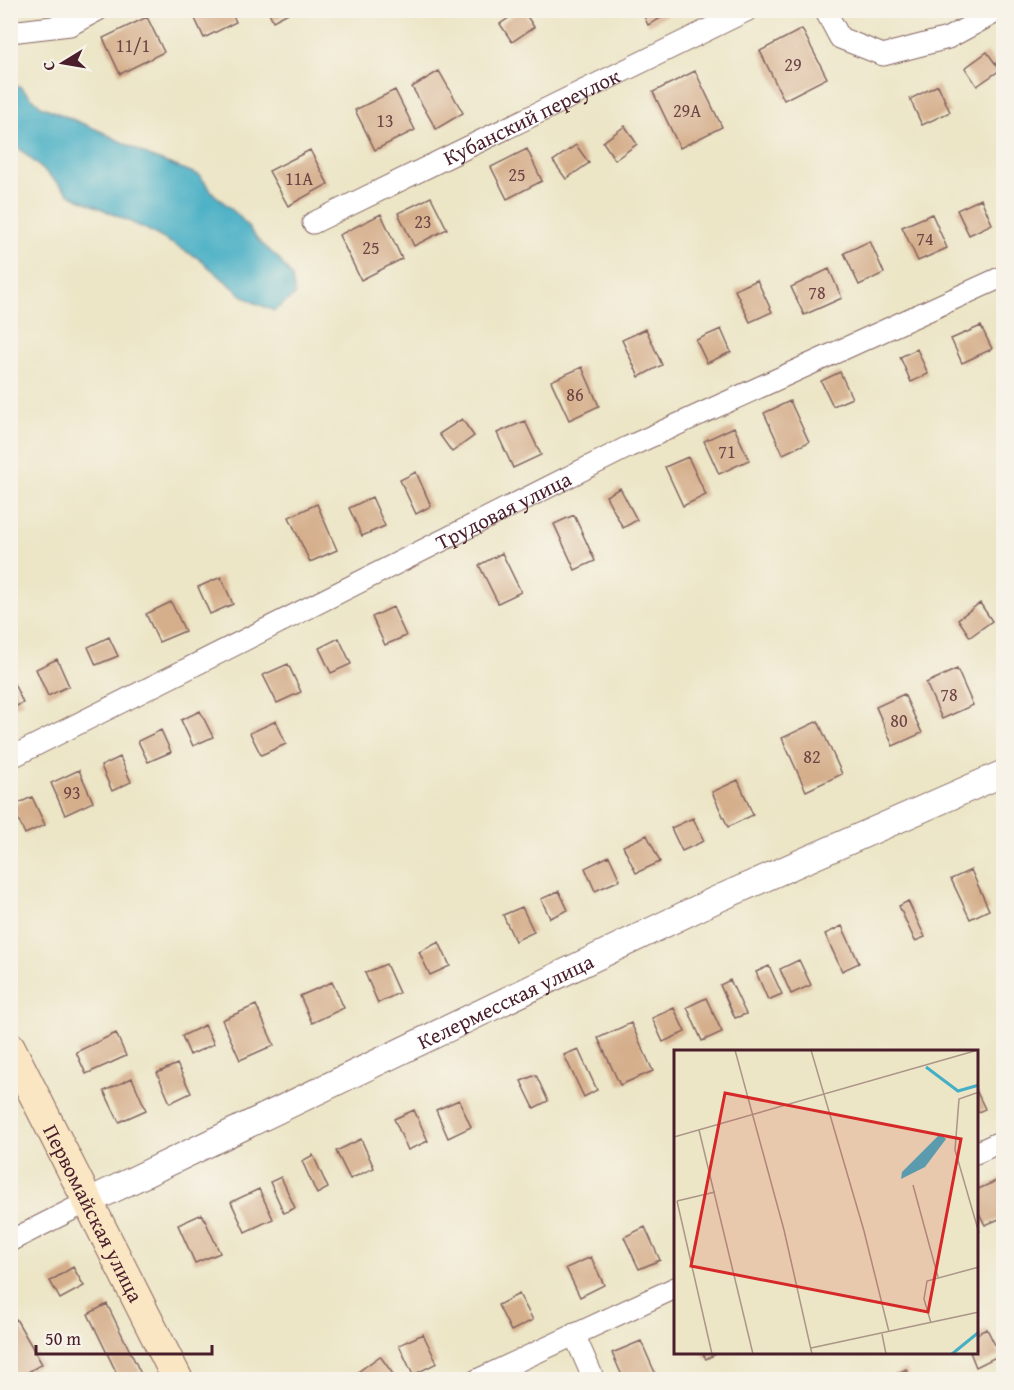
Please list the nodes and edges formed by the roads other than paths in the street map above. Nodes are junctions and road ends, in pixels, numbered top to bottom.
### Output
1 (98, 10) edge
2 (748, 10) edge
3 (825, 10) edge
4 (1000, 10) edge
5 (10, 32) edge
6 (313, 223) dead end
7 (1004, 276) edge
8 (10, 758) edge
9 (1004, 772) edge
10 (10, 1047) edge
11 (1004, 1140) edge
12 (978, 1152) edge
13 (87, 1202) junction
14 (10, 1241) edge
15 (674, 1288) edge
16 (574, 1334) junction
17 (178, 1380) edge
18 (477, 1380) edge
19 (594, 1380) edge

1 - 5 street
2 - 6 street, Кубанский переулок
3 - 4 street
7 - 8 street, Трудовая улица
9 - 13 street, Келермесская улица
10 - 13 main road, Первомайская улица
11 - 12 street
13 - 14 street, Келермесская улица
13 - 17 main road, Первомайская улица
15 - 16 street
16 - 18 street
16 - 19 street

